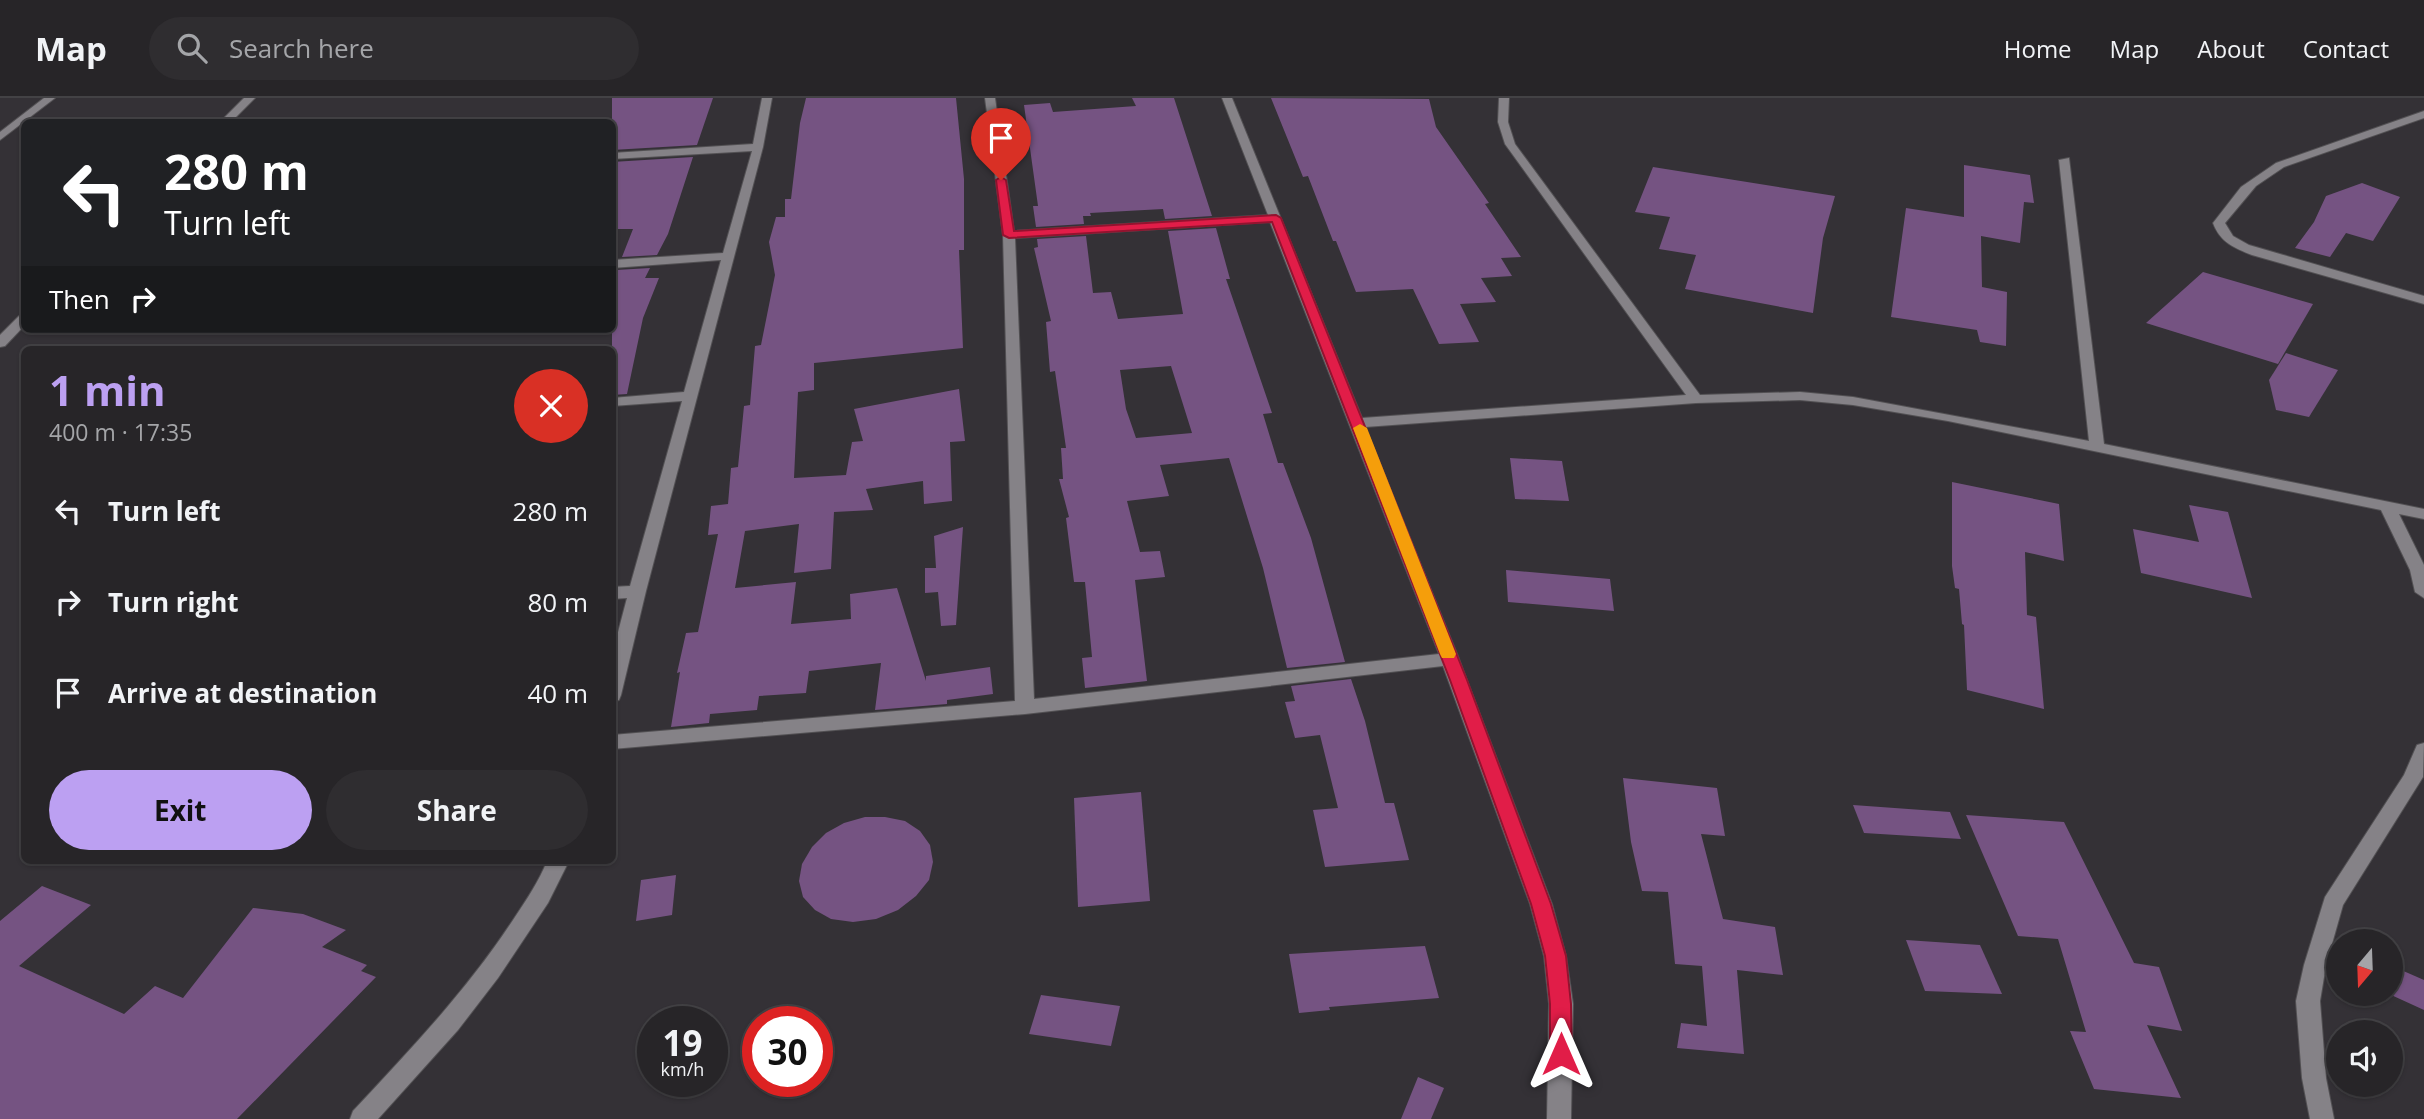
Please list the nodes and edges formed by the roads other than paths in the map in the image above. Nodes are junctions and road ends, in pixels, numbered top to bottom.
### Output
1 (50, 98) edge
2 (250, 98) edge
3 (767, 98) edge
4 (990, 98) edge
5 (1227, 98) edge
6 (1504, 98) edge
7 (2424, 114) edge
8 (23, 119) edge
9 (228, 119) edge
10 (21, 121) edge
11 (0, 137) edge
12 (758, 147) junction
13 (616, 156) edge
14 (2065, 160) dead end
15 (1276, 218) junction
16 (1009, 235) junction
17 (727, 256) junction
18 (616, 264) edge
19 (2424, 300) edge
20 (21, 322) edge
21 (0, 343) edge
22 (689, 396) junction
23 (1696, 399) junction
24 (616, 402) edge
25 (1358, 424) junction
26 (2097, 447) junction
27 (2387, 506) junction
28 (2424, 514) edge
29 (637, 591) junction
30 (2424, 592) edge
31 (616, 593) edge
32 (1450, 659) junction
33 (616, 678) edge
34 (1025, 707) junction
35 (616, 742) edge
36 (2424, 750) edge
37 (557, 864) edge
38 (362, 1119) edge
39 (1559, 1119) edge
40 (2322, 1119) edge

1 - 8 street
2 - 9 street
3 - 12 street
4 - 16 street
5 - 15 street
6 - 23 street
7 - 19 street
10 - 11 street
12 - 13 street
12 - 17 street
14 - 26 street
15 - 16 street
15 - 25 street
16 - 34 street
17 - 18 street
17 - 22 street
20 - 21 street
22 - 24 street
22 - 29 street
23 - 25 street
23 - 26 street
25 - 32 street
26 - 27 street
27 - 28 street
27 - 30 street
29 - 31 street
29 - 33 street
32 - 34 street
32 - 39 street
34 - 35 street
36 - 40 street
37 - 38 street

